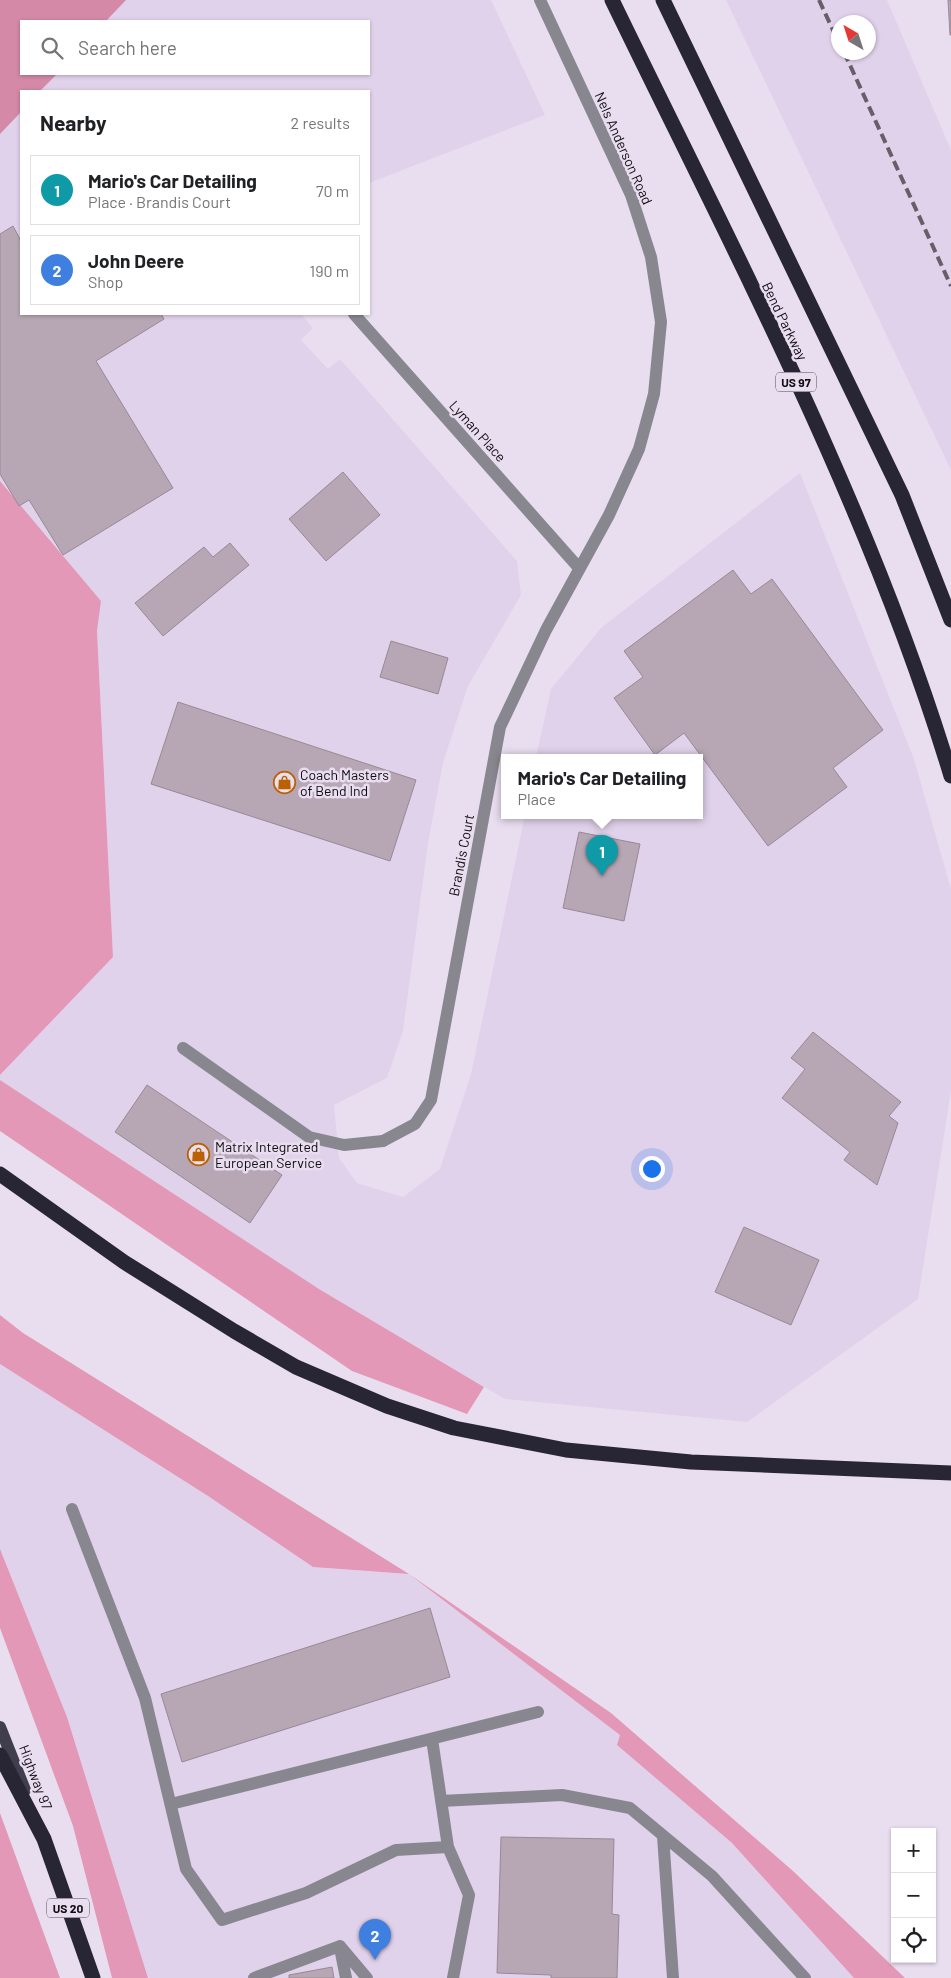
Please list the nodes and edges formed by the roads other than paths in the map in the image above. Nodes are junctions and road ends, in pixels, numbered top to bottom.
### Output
1 (540, 0) edge
2 (612, 0) edge
3 (662, 0) edge
4 (355, 315) edge
5 (579, 568) junction
6 (951, 620) edge
7 (951, 776) edge
8 (183, 1048) dead end
9 (0, 1174) edge
10 (951, 1473) edge
11 (72, 1510) dead end
12 (538, 1712) dead end
13 (0, 1727) edge
14 (432, 1739) junction
15 (0, 1755) edge
16 (441, 1801) junction
17 (171, 1804) junction
18 (663, 1836) junction
19 (44, 1839) junction
20 (448, 1847) junction
21 (340, 1946) junction
22 (269, 1975) edge
23 (93, 1978) edge
24 (254, 1978) edge
25 (346, 1978) edge
26 (367, 1978) edge
27 (453, 1978) edge
28 (673, 1978) edge
29 (805, 1978) edge

1 - 5 street, Nels Anderson Road
2 - 7 highway, Bend Parkway / US 97
3 - 6 highway
4 - 5 street, Lyman Place
5 - 8 street, Brandis Court
9 - 10 highway
11 - 17 street
12 - 14 street
13 - 19 main road, Highway 97
14 - 16 street
14 - 17 street
15 - 19 highway, US 20
16 - 18 street
16 - 20 street
17 - 20 street
18 - 28 street
18 - 29 street
19 - 23 highway, US 20
20 - 27 street
21 - 22 street
21 - 25 street
21 - 26 street
22 - 24 street

